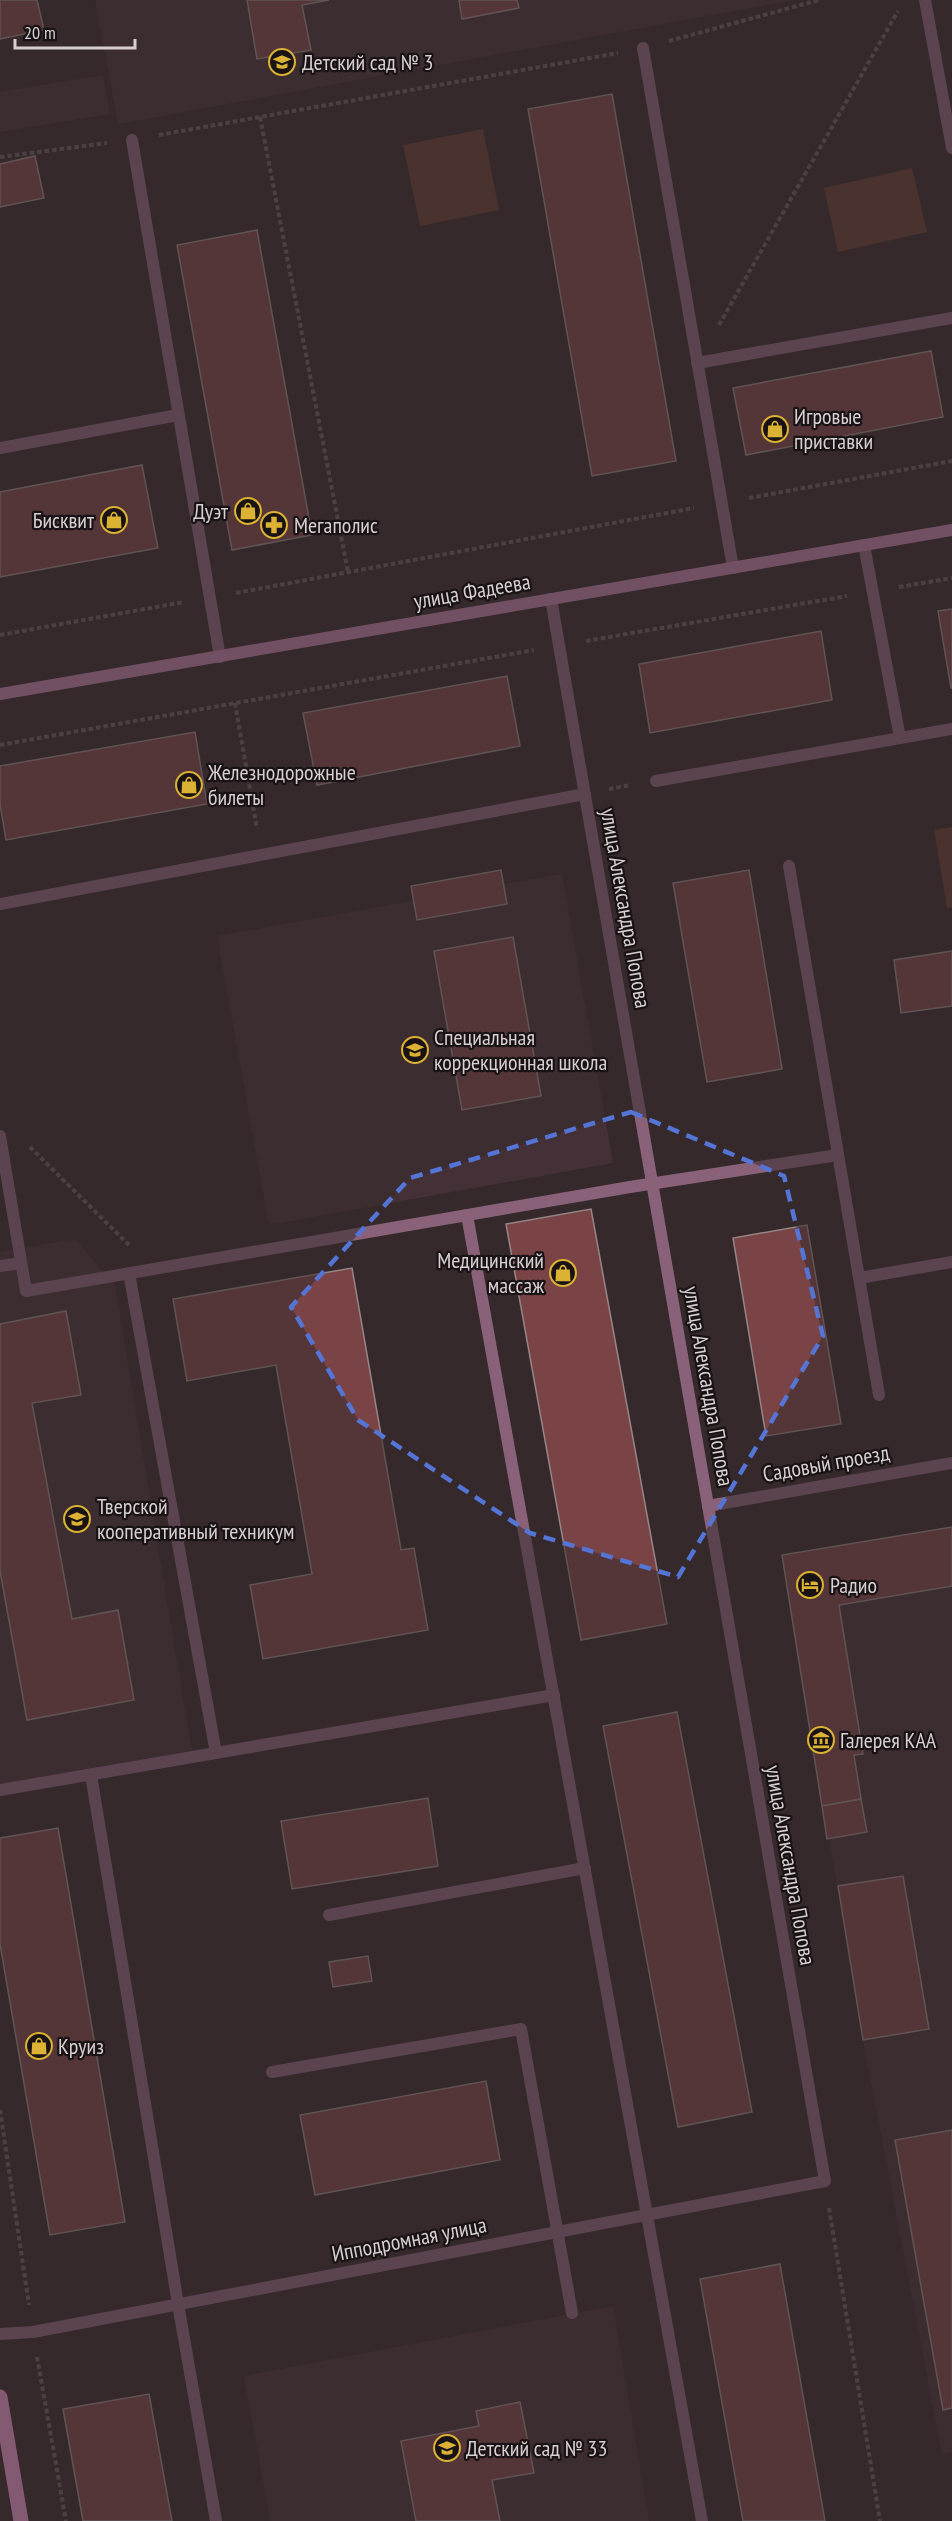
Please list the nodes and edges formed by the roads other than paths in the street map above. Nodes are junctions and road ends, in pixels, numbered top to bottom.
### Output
1 (925, 0) edge
2 (643, 48) road end
3 (132, 140) road end
4 (952, 148) edge
5 (952, 318) edge
6 (698, 363) junction
7 (178, 415) junction
8 (0, 448) edge
9 (952, 530) edge
10 (864, 545) junction
11 (734, 568) junction
12 (551, 599) junction
13 (220, 657) junction
14 (0, 694) edge
15 (952, 729) edge
16 (900, 738) junction
17 (656, 781) road end
18 (585, 794) junction
19 (789, 866) dead end
20 (0, 904) edge
21 (0, 1136) edge
22 (838, 1155) junction
23 (652, 1184) junction
24 (467, 1215) junction
25 (952, 1262) edge
26 (21, 1263) junction
27 (0, 1266) edge
28 (129, 1273) junction
29 (859, 1278) junction
30 (879, 1395) dead end
31 (952, 1463) edge
32 (708, 1506) junction
33 (554, 1695) junction
34 (216, 1753) junction
35 (90, 1775) junction
36 (0, 1790) edge
37 (585, 1868) junction
38 (329, 1915) dead end
39 (272, 2072) dead end
40 (825, 2181) joint
41 (648, 2215) junction
42 (557, 2232) junction
43 (178, 2304) junction
44 (572, 2313) dead end
45 (0, 2334) edge
46 (0, 2397) edge
47 (21, 2521) edge
48 (216, 2521) edge
49 (702, 2521) edge

1 - 4 street
2 - 6 street
3 - 7 street
5 - 6 street
6 - 11 street
7 - 8 street
7 - 13 street
9 - 10 street, улица Фадеева
10 - 11 street, улица Фадеева
10 - 16 street
11 - 12 street, улица Фадеева
12 - 13 street, улица Фадеева
12 - 18 street, улица Александра Попова
13 - 14 street, улица Фадеева
15 - 16 street
16 - 17 street
18 - 20 street
18 - 23 street, улица Александра Попова
19 - 22 street
21 - 26 street
22 - 23 street
22 - 29 street
23 - 24 street
23 - 32 street, улица Александра Попова
24 - 28 street
24 - 33 street
25 - 29 street
26 - 27 street
26 - 28 street
28 - 34 street
29 - 30 street
31 - 32 street, Садовый проезд
32 - 40 street, улица Александра Попова
33 - 34 street
33 - 37 street
34 - 35 street
35 - 36 street
35 - 43 street
37 - 38 street
37 - 41 street
39 - 42 street
40 - 41 street, Ипподромная улица
41 - 42 street, Ипподромная улица
41 - 49 street
42 - 43 street, Ипподромная улица
42 - 44 street
43 - 45 street, Ипподромная улица
43 - 48 street
46 - 47 main road

